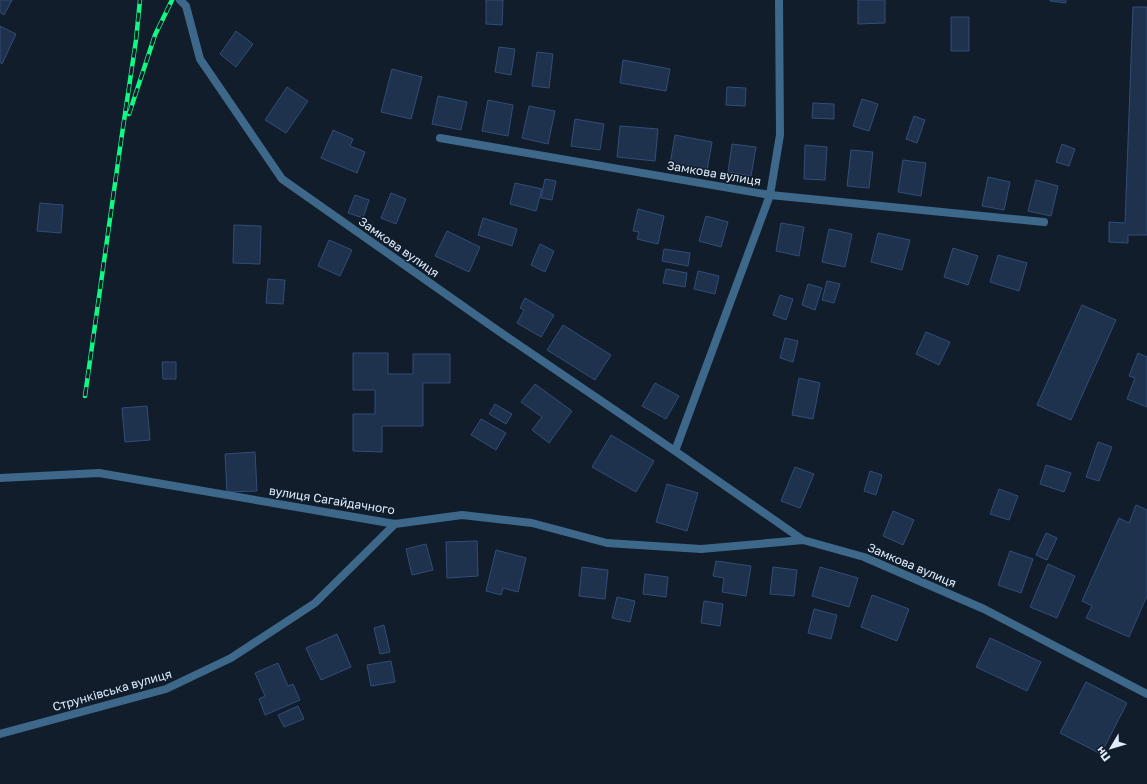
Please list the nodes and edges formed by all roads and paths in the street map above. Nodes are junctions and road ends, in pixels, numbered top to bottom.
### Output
1 (779, 0) edge
2 (185, 2) edge
3 (440, 138) dead end
4 (770, 195) junction
5 (1044, 222) dead end
6 (675, 451) junction
7 (0, 478) edge
8 (394, 524) junction
9 (803, 540) junction
10 (1147, 694) edge
11 (0, 734) edge

1 - 4 street, Замкова вулиця
2 - 6 street, Замкова вулиця
3 - 4 street, Замкова вулиця
4 - 5 street, Замкова вулиця
4 - 6 street, Замкова вулиця
6 - 9 street, Замкова вулиця
7 - 8 street, вулиця Сагайдачного
8 - 9 street, вулиця Сагайдачного
8 - 11 street, Струнківська вулиця
9 - 10 street, Замкова вулиця

